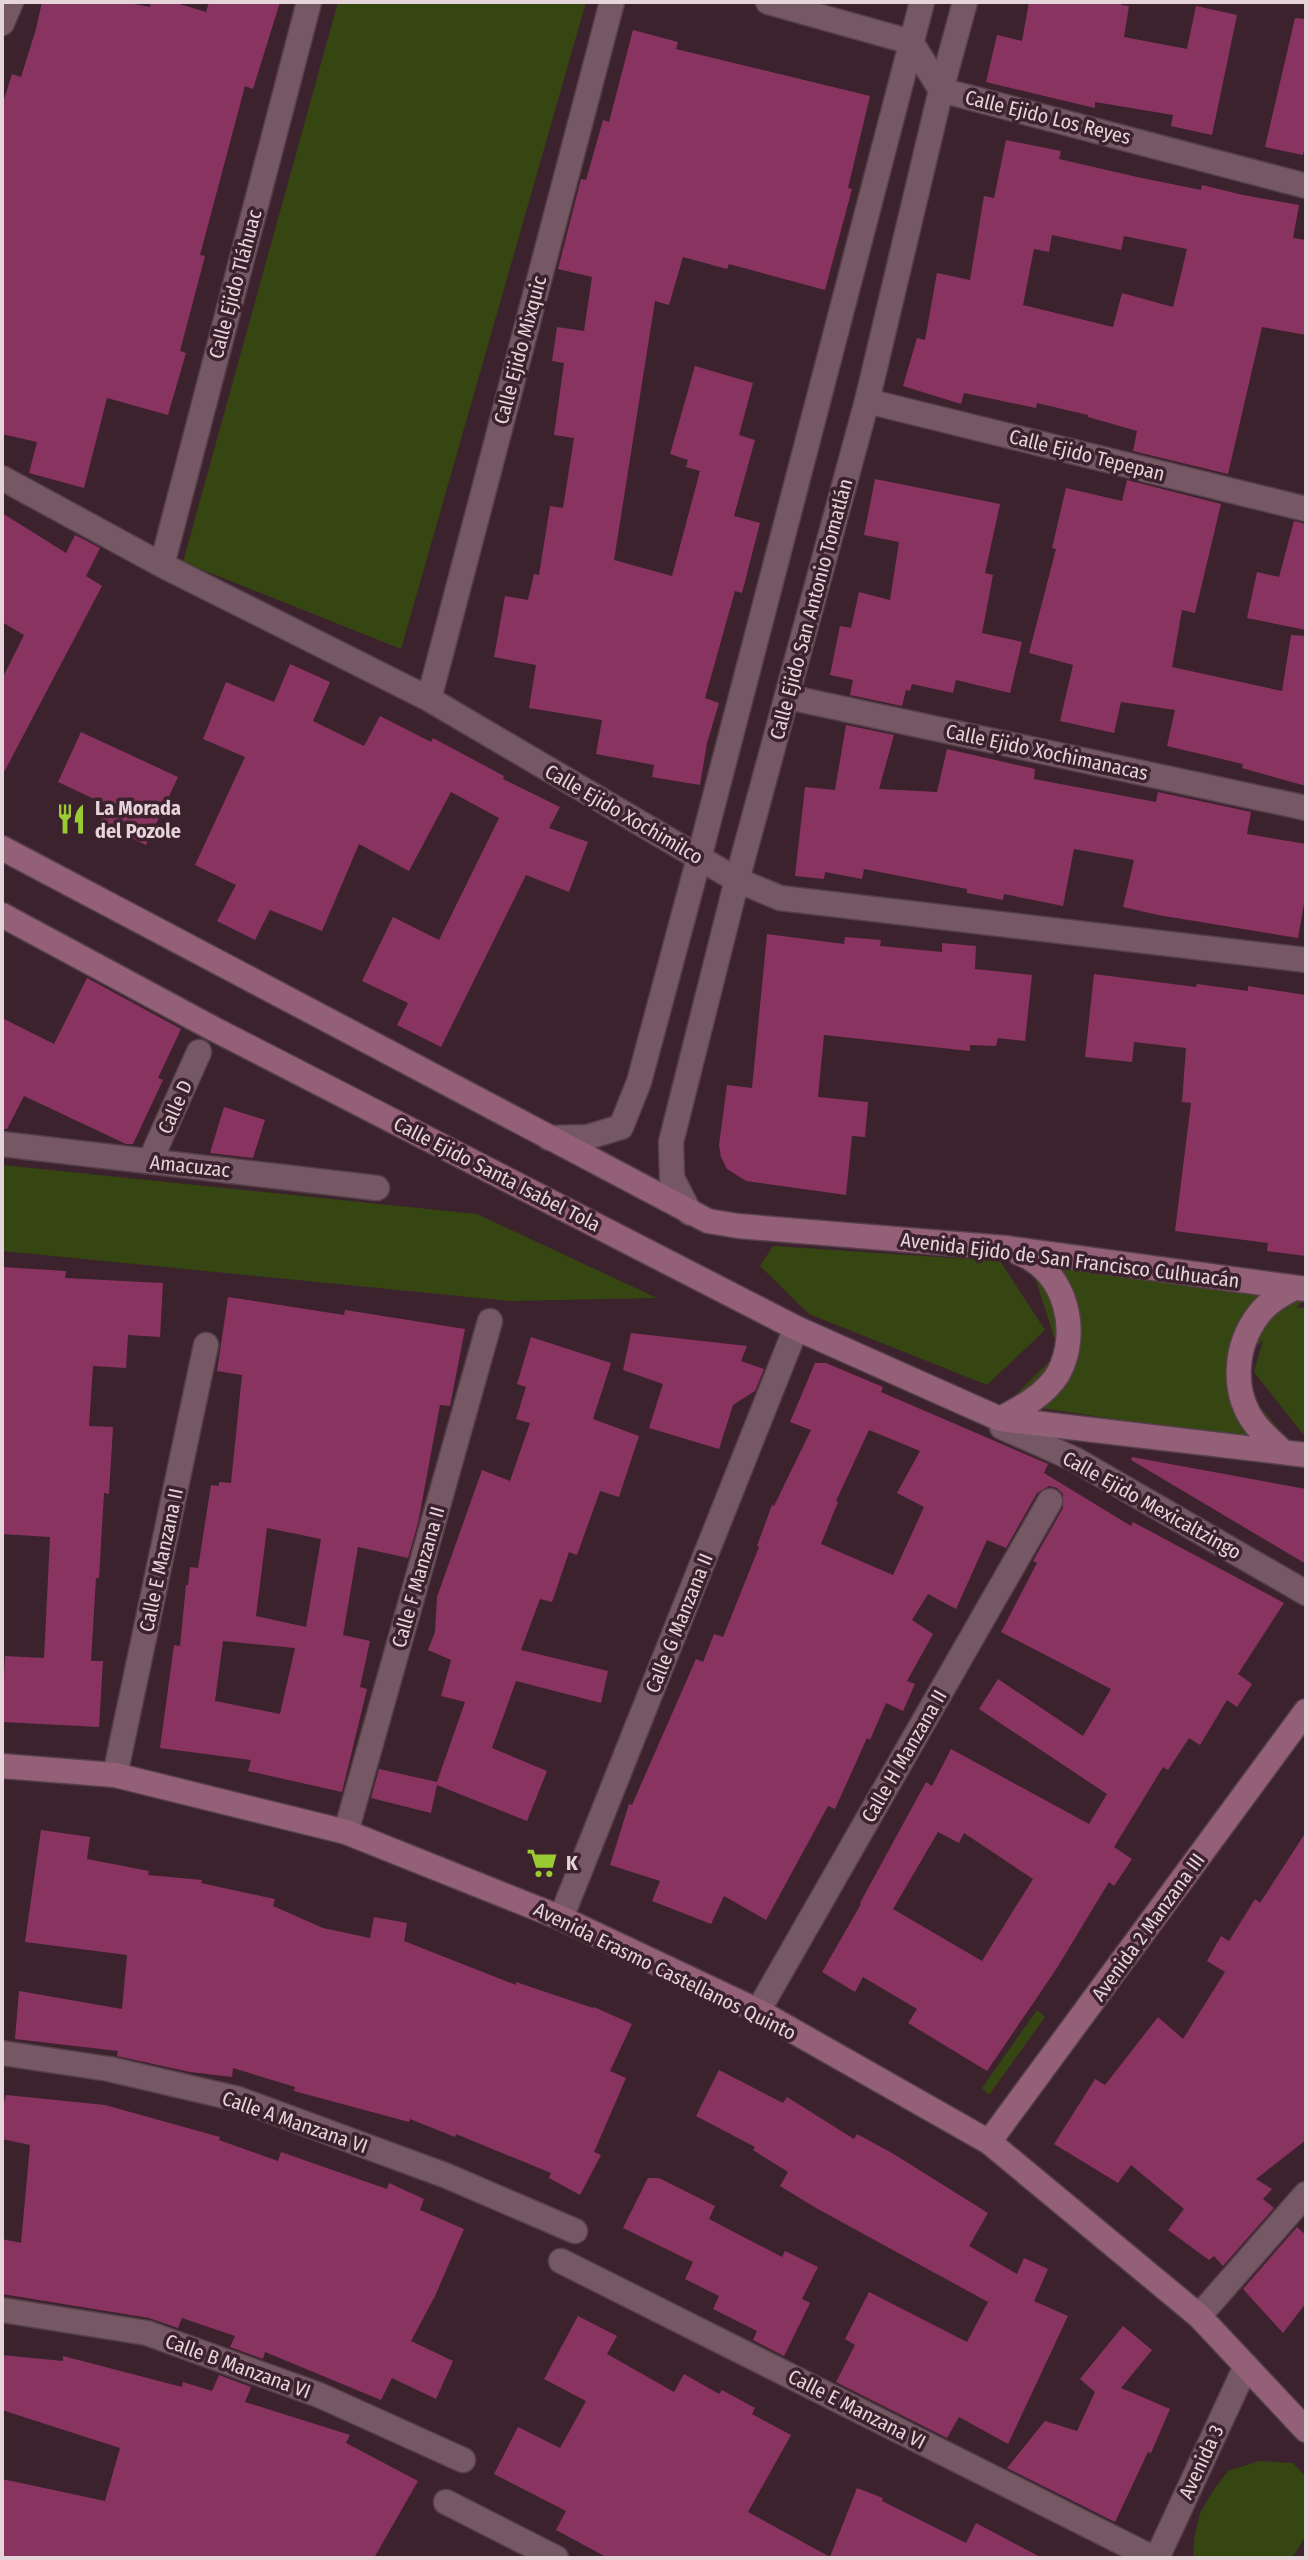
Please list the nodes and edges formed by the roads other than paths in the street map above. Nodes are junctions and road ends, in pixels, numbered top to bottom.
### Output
1 (11, 2) edge
2 (309, 2) edge
3 (612, 2) edge
4 (768, 2) edge
5 (922, 2) edge
6 (965, 2) edge
7 (2, 23) edge
8 (911, 42) junction
9 (941, 90) junction
10 (1306, 186) edge
11 (867, 401) junction
12 (2, 478) edge
13 (1306, 509) edge
14 (162, 565) junction
15 (788, 697) junction
16 (429, 699) junction
17 (1306, 808) edge
18 (2, 848) edge
19 (699, 858) junction
20 (737, 880) junction
21 (2, 915) edge
22 (1306, 960) edge
23 (199, 1052) dead end
24 (549, 1138) junction
25 (2, 1144) edge
26 (150, 1161) junction
27 (377, 1188) dead end
28 (690, 1213) junction
29 (1006, 1248) junction
30 (1300, 1288) edge
31 (490, 1321) dead end
32 (796, 1328) junction
33 (206, 1345) dead end
34 (1000, 1419) junction
35 (1294, 1453) edge
36 (1050, 1501) dead end
37 (1306, 1593) edge
38 (1306, 1711) edge
39 (2, 1766) edge
40 (115, 1775) junction
41 (346, 1832) junction
42 (561, 1918) junction
43 (758, 2011) junction
44 (2, 2053) edge
45 (989, 2142) junction
46 (1306, 2194) edge
47 (575, 2231) dead end
48 (561, 2261) dead end
49 (2, 2310) edge
50 (1199, 2316) junction
51 (1246, 2366) junction
52 (1306, 2430) edge
53 (463, 2460) dead end
54 (446, 2502) dead end
55 (556, 2558) edge
56 (1155, 2558) edge

1 - 7 street
2 - 14 street, Calle Ejido Tláhuac
3 - 16 street, Calle Ejido Mixquic
4 - 8 street
5 - 8 street
6 - 9 street, Calle Ejido San Antonio Tomatlán
8 - 9 street, Calle Ejido Los Reyes
8 - 19 street
9 - 10 street, Calle Ejido Los Reyes
9 - 11 street, Calle Ejido San Antonio Tomatlán
11 - 13 street, Calle Ejido Tepepan
11 - 15 street, Calle Ejido San Antonio Tomatlán
12 - 14 street, Calle Ejido Xochimilco
14 - 16 street, Calle Ejido Xochimilco
15 - 17 street, Calle Ejido Xochimanacas
15 - 20 street, Calle Ejido San Antonio Tomatlán
16 - 19 street, Calle Ejido Xochimilco
18 - 24 street
19 - 20 street, Calle Ejido Xochimilco
19 - 24 street
20 - 22 street, Calle Ejido Xochimilco
20 - 28 street, Calle Ejido San Antonio Tomatlán
21 - 32 street, Calle Ejido Santa Isabel Tola
23 - 26 street, Calle D
24 - 28 street
25 - 26 street, Amacuzac
26 - 27 street, Amacuzac
28 - 29 street, Avenida Ejido de San Francisco Culhuacán
29 - 30 street, Avenida Ejido de San Francisco Culhuacán
29 - 34 street
30 - 35 street
31 - 41 street, Calle F Manzana II
32 - 34 street, Calle Ejido Santa Isabel Tola
32 - 42 street, Calle G Manzana II
33 - 40 street, Calle E Manzana II
34 - 35 street
34 - 37 street, Calle Ejido Mexicaltzingo
36 - 43 street, Calle H Manzana II
38 - 45 street, Avenida 2 Manzana III
39 - 40 street, Avenida Erasmo Castellanos Quinto
40 - 41 street, Avenida Erasmo Castellanos Quinto
41 - 42 street, Avenida Erasmo Castellanos Quinto
42 - 43 street, Avenida Erasmo Castellanos Quinto
43 - 45 street, Avenida Erasmo Castellanos Quinto
44 - 47 street, Calle A Manzana VI
45 - 50 street, Avenida Erasmo Castellanos Quinto
46 - 50 street
48 - 56 street, Calle E Manzana VI
49 - 53 street, Calle B Manzana VI
50 - 51 street, Avenida Erasmo Castellanos Quinto
51 - 52 street, Avenida Erasmo Castellanos Quinto
51 - 56 street, Avenida 3
54 - 55 street

